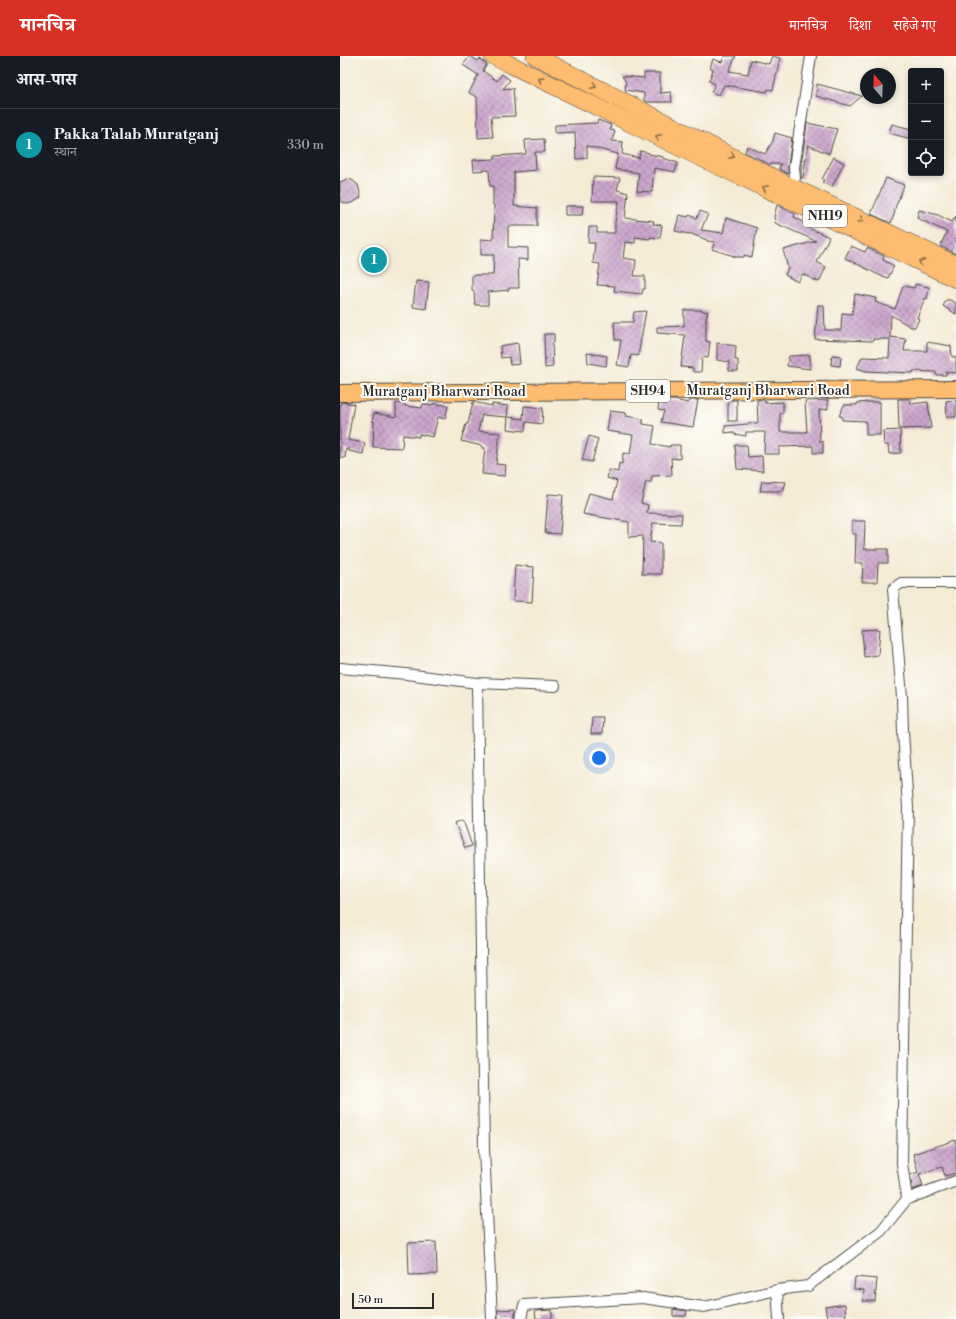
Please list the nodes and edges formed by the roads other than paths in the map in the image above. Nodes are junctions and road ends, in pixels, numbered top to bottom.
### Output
1 (493, 56) edge
2 (534, 56) edge
3 (811, 56) edge
4 (787, 192) junction
5 (956, 266) edge
6 (956, 279) edge
7 (956, 389) edge
8 (340, 393) edge
9 (956, 583) edge
10 (340, 668) edge
11 (477, 683) junction
12 (555, 686) dead end
13 (956, 1181) edge
14 (907, 1199) junction
15 (777, 1290) junction
16 (492, 1319) edge
17 (521, 1319) edge
18 (779, 1319) edge

4 -> 1 highway, NH19
2 -> 4 highway, NH19
3 - 4 street
4 -> 5 highway, NH19
6 -> 4 highway, NH19
7 - 8 main road, Muratganj Bharwari Road / SH94
9 - 14 street
10 - 11 street
11 - 12 street
11 - 16 street
13 - 14 street
14 - 15 street
15 - 17 street
15 - 18 street

